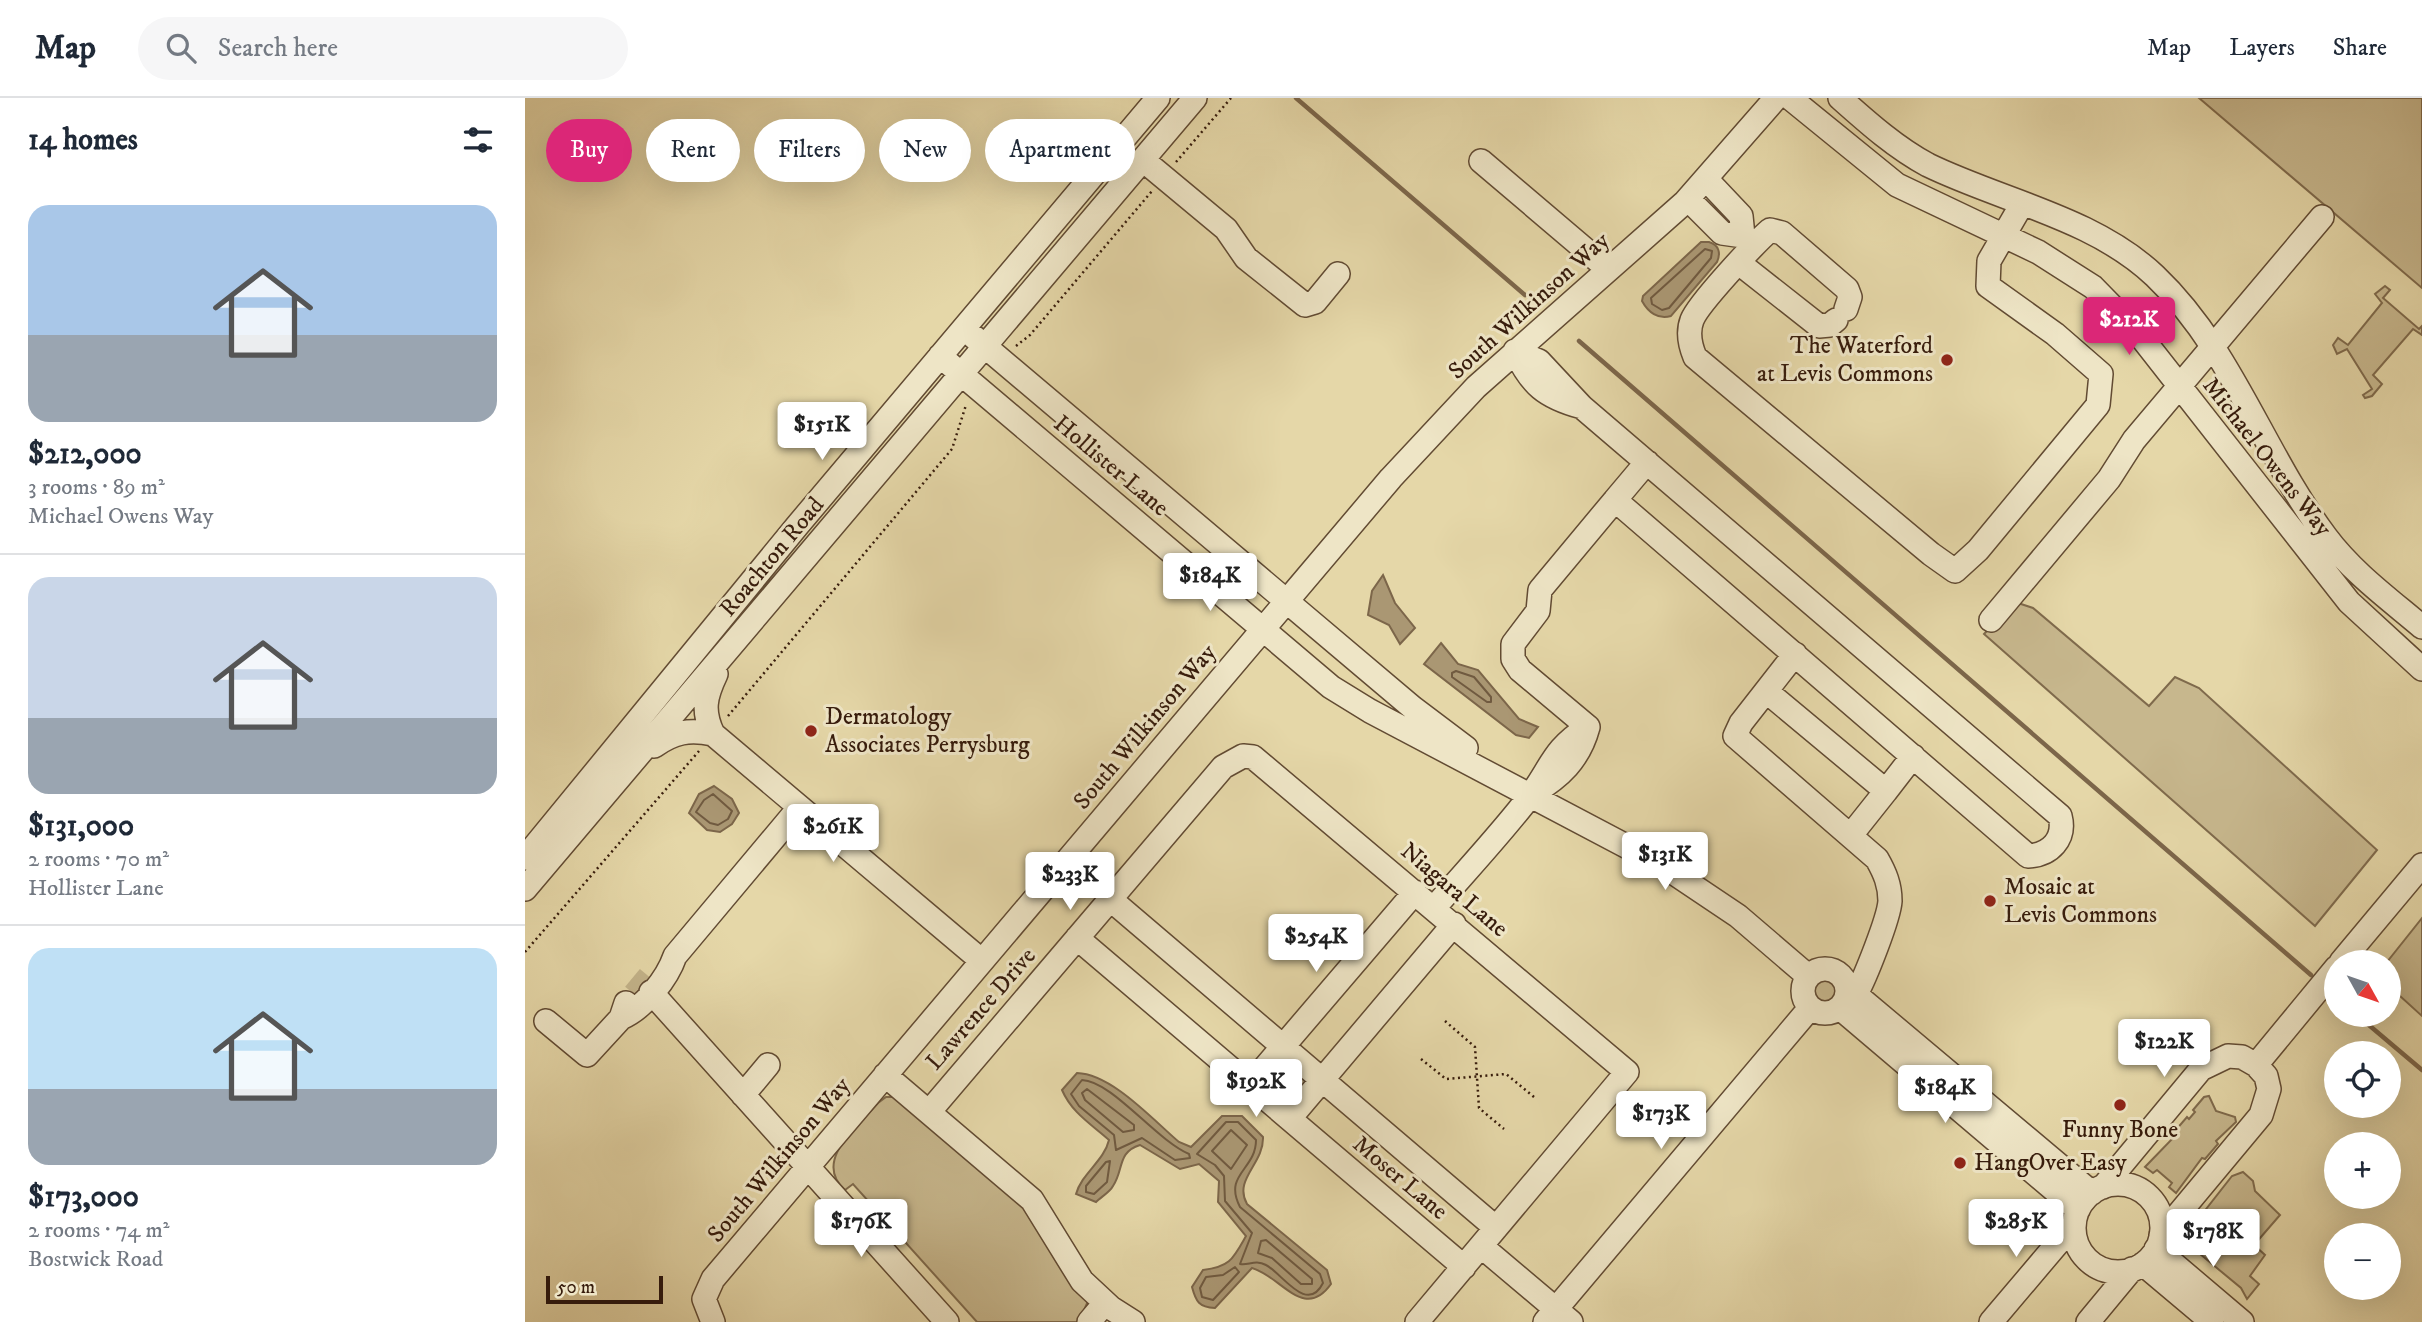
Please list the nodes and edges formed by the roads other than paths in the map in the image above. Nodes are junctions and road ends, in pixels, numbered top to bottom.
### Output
1 (1158, 98) edge
2 (1195, 98) edge
3 (1776, 98) edge
4 (1790, 98) edge
5 (1840, 98) edge
6 (1143, 160) junction
7 (1482, 161) dead end
8 (1706, 179) junction
9 (1688, 199) junction
10 (2022, 204) junction
11 (2322, 217) dead end
12 (2002, 236) junction
13 (1745, 248) junction
14 (1608, 269) junction
15 (1338, 274) dead end
16 (963, 328) junction
17 (985, 346) junction
18 (2212, 346) junction
19 (1515, 351) junction
20 (940, 356) junction
21 (961, 374) junction
22 (2179, 386) junction
23 (1647, 463) junction
24 (1615, 500) junction
25 (1286, 602) junction
26 (1991, 620) dead end
27 (2422, 627) edge
28 (1262, 629) junction
29 (728, 650) junction
30 (1795, 654) junction
31 (2422, 669) edge
32 (1766, 691) junction
33 (714, 733) junction
34 (638, 756) junction
35 (1243, 756) joint
36 (1913, 756) junction
37 (1886, 791) junction
38 (1532, 794) junction
39 (799, 808) junction
40 (1851, 835) junction
41 (525, 858) edge
42 (2422, 865) edge
43 (525, 889) edge
44 (1415, 892) junction
45 (1110, 900) junction
46 (1434, 908) junction
47 (1454, 924) junction
48 (1077, 937) junction
49 (2351, 950) edge
50 (982, 961) junction
51 (1808, 976) junction
52 (2324, 983) edge
53 (646, 985) junction
54 (1845, 990) junction
55 (1810, 1008) junction
56 (546, 1021) dead end
57 (1283, 1047) junction
58 (768, 1065) dead end
59 (2256, 1065) junction
60 (885, 1075) junction
61 (1322, 1080) junction
62 (1250, 1085) junction
63 (743, 1095) junction
64 (929, 1112) junction
65 (1290, 1118) junction
66 (807, 1167) junction
67 (2087, 1203) junction
68 (1496, 1228) junction
69 (1481, 1246) junction
70 (2148, 1254) junction
71 (1464, 1267) junction
72 (2178, 1293) junction
73 (1105, 1303) junction
74 (1557, 1318) edge
75 (713, 1322) edge
76 (947, 1322) edge
77 (1089, 1322) edge
78 (1133, 1322) edge
79 (1417, 1322) edge
80 (1991, 1322) edge
81 (2088, 1322) edge
82 (2188, 1322) edge
83 (2212, 1322) edge
84 (2242, 1322) edge

1 - 16 street, Roachton Road
2 - 6 street, Roachton Road
3 - 8 street, South Wilkinson Way
4 - 12 street, Michael Owens Way
5 - 10 street, Michael Owens Way
6 - 15 street
6 - 17 street, Roachton Road
7 - 14 street
8 - 9 street, South Wilkinson Way
8 - 13 street
9 - 13 street
9 - 14 street, South Wilkinson Way
10 - 12 street
10 - 18 street, Michael Owens Way
11 - 18 street
12 - 13 street
12 - 22 street, Michael Owens Way
13 - 13 street
14 - 19 street, South Wilkinson Way
16 - 17 street, Hollister Lane
16 - 20 street, Roachton Road
17 - 21 street, Roachton Road
17 - 25 street, Hollister Lane
18 - 22 street
18 - 27 street, Michael Owens Way
19 - 23 street
19 - 25 street, South Wilkinson Way
20 - 21 street, Hollister Lane
20 - 41 street, Roachton Road
21 - 28 street, Hollister Lane
21 - 29 street, Roachton Road
22 - 26 street
22 - 31 street, Michael Owens Way
23 - 24 street
23 - 36 street
24 - 30 street
24 - 38 street
25 - 28 street, South Wilkinson Way
25 - 38 street, Hollister Lane
28 - 38 street, Hollister Lane
28 - 50 street, South Wilkinson Way
29 - 33 street
29 - 34 street, Roachton Road
30 - 32 street
30 - 36 street
32 - 37 street
32 - 40 street
33 - 34 street
33 - 39 street
34 - 43 street, Roachton Road
35 - 44 street, Niagara Lane
35 - 45 street, Lawrence Drive
36 - 37 street
37 - 40 street
38 - 46 street
38 - 51 street, Hollister Lane
39 - 50 street
39 - 53 street
40 - 54 street
42 - 49 street
44 - 46 street, Niagara Lane
44 - 57 street
45 - 48 street, Lawrence Drive
45 - 57 street, Moser Lane
46 - 47 street, Niagara Lane
47 - 61 street
47 - 68 street, Niagara Lane
48 - 62 street, Moser Lane
48 - 64 street, Lawrence Drive
50 - 60 street, South Wilkinson Way
51 - 54 street
51 - 55 street
52 - 59 street
53 - 56 street
53 - 63 street
54 - 55 street
54 - 67 street
55 - 74 street
57 - 61 street, Moser Lane
57 - 62 street
58 - 63 street
59 - 67 street
59 - 70 street
60 - 64 street
60 - 66 street, South Wilkinson Way
61 - 65 street
61 - 68 street, Moser Lane
62 - 65 street, Moser Lane
63 - 66 street
64 - 73 street
65 - 71 street, Moser Lane
66 - 75 street, South Wilkinson Way
66 - 76 street
67 - 70 street
67 - 70 street
67 - 80 street
68 - 69 street
69 - 71 street
69 - 74 street
70 - 72 street
70 - 81 street
70 - 84 street
71 - 79 street
72 - 82 street
72 - 83 street
73 - 77 street
73 - 78 street

